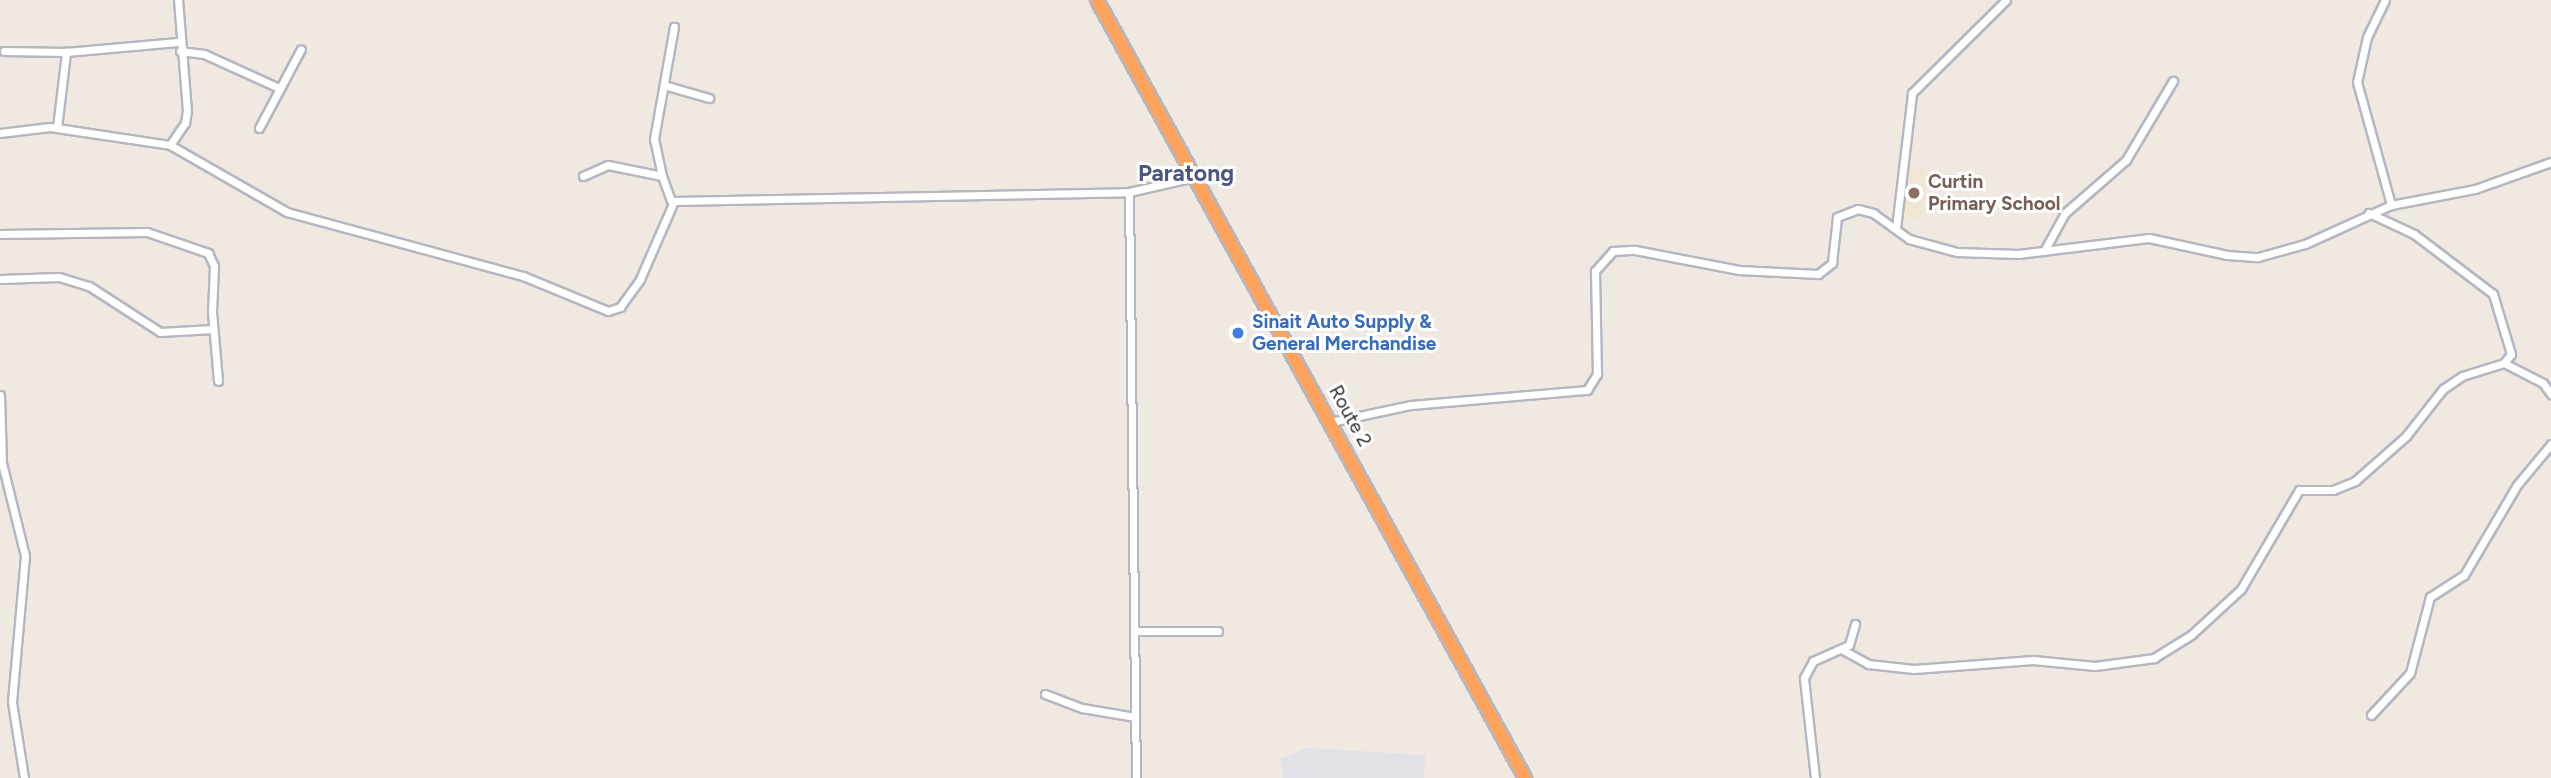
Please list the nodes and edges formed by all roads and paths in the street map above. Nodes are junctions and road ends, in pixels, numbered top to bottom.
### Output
1 (178, 0) edge
2 (1097, 0) edge
3 (2006, 0) edge
4 (2385, 0) edge
5 (674, 27) dead end
6 (179, 46) junction
7 (301, 49) dead end
8 (5, 51) dead end
9 (66, 52) junction
10 (2173, 81) dead end
11 (664, 85) junction
12 (279, 88) junction
13 (709, 98) dead end
14 (57, 128) junction
15 (259, 128) dead end
16 (0, 134) edge
17 (170, 145) junction
18 (2551, 162) edge
19 (583, 176) dead end
20 (662, 176) junction
21 (1195, 177) junction
22 (1129, 192) junction
23 (671, 201) junction
24 (2391, 205) junction
25 (2369, 213) junction
26 (1896, 228) junction
27 (0, 233) edge
28 (2044, 251) junction
29 (0, 279) edge
30 (213, 329) junction
31 (2504, 363) junction
32 (219, 381) dead end
33 (2551, 394) edge
34 (0, 396) edge
35 (1331, 422) junction
36 (2551, 444) edge
37 (1855, 624) dead end
38 (1134, 631) junction
39 (1218, 631) dead end
40 (1843, 650) junction
41 (1045, 694) dead end
42 (2371, 715) dead end
43 (1135, 717) junction
44 (24, 778) edge
45 (1136, 778) edge
46 (1525, 778) edge
47 (1815, 778) edge

1 - 6 street
2 - 21 highway, Route 2
3 - 26 street
4 - 24 street
5 - 11 street
6 - 9 street
6 - 12 street
6 - 17 street
7 - 12 street
8 - 9 street
9 - 14 street
10 - 28 street
11 - 13 street
11 - 20 street
12 - 15 street
14 - 16 street
14 - 17 street
17 - 23 street
18 - 24 street
19 - 20 street
20 - 23 street
21 - 22 street
21 - 35 highway, Route 2
22 - 23 street
22 - 38 street
24 - 25 street
25 - 28 street
25 - 31 street
26 - 28 street
26 - 35 street
27 - 30 street
29 - 30 street
30 - 32 street
31 - 33 street
31 - 40 street
34 - 44 street
35 - 46 highway, Route 2
36 - 42 street
37 - 40 street
38 - 39 street
38 - 43 street
40 - 47 street
41 - 43 street
43 - 45 street

